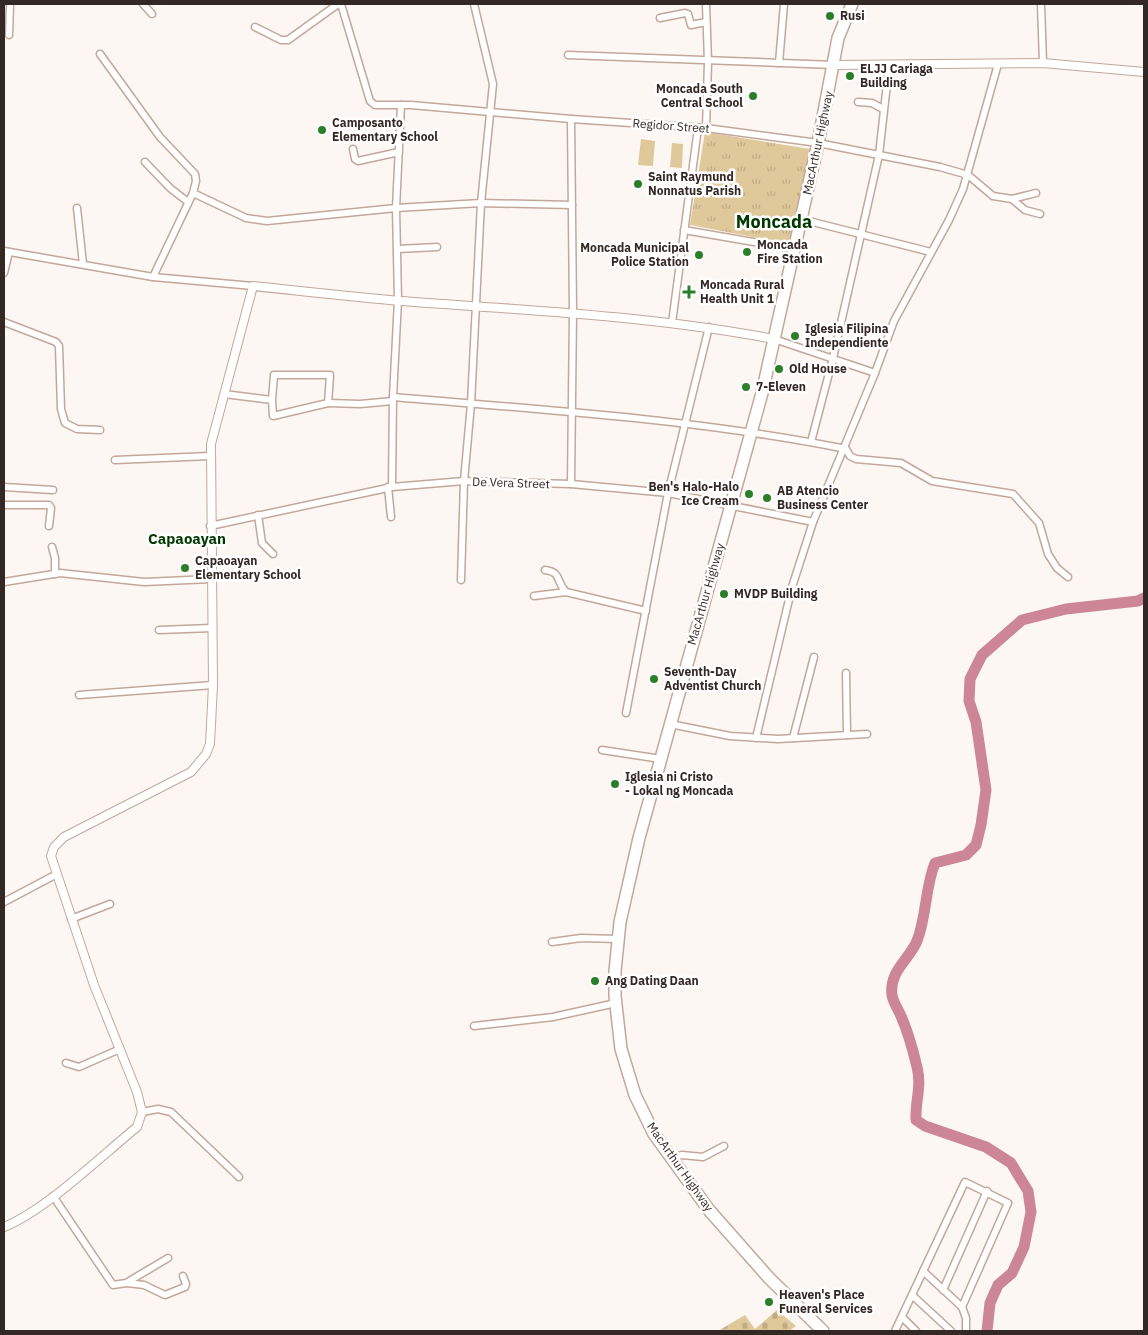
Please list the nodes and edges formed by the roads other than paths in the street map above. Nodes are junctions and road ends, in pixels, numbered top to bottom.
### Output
1 (10, 4) edge
2 (143, 4) edge
3 (340, 4) edge
4 (474, 4) edge
5 (706, 4) edge
6 (784, 4) edge
7 (852, 4) edge
8 (1041, 4) edge
9 (152, 14) dead end
10 (660, 18) dead end
11 (706, 22) junction
12 (255, 27) dead end
13 (9, 34) dead end
14 (100, 54) dead end
15 (568, 55) dead end
16 (708, 62) junction
17 (779, 63) junction
18 (1043, 63) junction
19 (998, 64) junction
20 (834, 65) junction
21 (889, 66) junction
22 (1144, 72) edge
23 (858, 102) dead end
24 (400, 105) junction
25 (884, 109) junction
26 (490, 112) junction
27 (571, 119) junction
28 (698, 128) junction
29 (706, 128) junction
30 (818, 143) junction
31 (352, 149) dead end
32 (398, 152) junction
33 (879, 155) junction
34 (145, 162) dead end
35 (968, 175) junction
36 (193, 193) junction
37 (1036, 193) dead end
38 (1012, 199) junction
39 (188, 202) junction
40 (481, 203) junction
41 (572, 205) junction
42 (77, 208) dead end
43 (396, 208) junction
44 (1040, 214) dead end
45 (802, 219) junction
46 (684, 230) junction
47 (862, 235) junction
48 (437, 247) dead end
49 (398, 249) junction
50 (795, 249) junction
51 (6, 252) edge
52 (931, 252) junction
53 (83, 264) junction
54 (4, 273) edge
55 (153, 277) junction
56 (253, 286) junction
57 (398, 300) junction
58 (476, 306) junction
59 (573, 312) junction
60 (4, 322) edge
61 (672, 323) junction
62 (709, 327) junction
63 (774, 339) junction
64 (833, 358) junction
65 (875, 373) junction
66 (224, 394) junction
67 (393, 399) junction
68 (272, 400) junction
69 (328, 403) junction
70 (471, 404) junction
71 (572, 411) junction
72 (684, 422) junction
73 (100, 430) dead end
74 (751, 433) junction
75 (810, 442) junction
76 (846, 449) junction
77 (210, 456) junction
78 (115, 460) dead end
79 (464, 481) junction
80 (571, 484) junction
81 (390, 487) junction
82 (4, 488) edge
83 (53, 490) dead end
84 (668, 493) junction
85 (4, 504) edge
86 (731, 504) junction
87 (258, 515) junction
88 (391, 517) dead end
89 (814, 522) junction
90 (49, 526) dead end
91 (210, 526) junction
92 (52, 547) dead end
93 (273, 554) dead end
94 (544, 570) dead end
95 (55, 574) junction
96 (1068, 577) dead end
97 (211, 580) junction
98 (461, 580) dead end
99 (4, 582) edge
100 (566, 592) junction
101 (534, 596) dead end
102 (646, 610) junction
103 (212, 628) junction
104 (160, 630) dead end
105 (814, 657) dead end
106 (846, 673) dead end
107 (213, 685) junction
108 (79, 695) dead end
109 (626, 712) dead end
110 (670, 724) junction
111 (866, 734) dead end
112 (847, 735) junction
113 (756, 738) junction
114 (793, 738) junction
115 (602, 750) dead end
116 (661, 759) junction
117 (55, 875) junction
118 (4, 902) edge
119 (110, 904) dead end
120 (71, 919) junction
121 (618, 939) junction
122 (552, 942) dead end
123 (616, 1003) junction
124 (474, 1026) dead end
125 (120, 1048) junction
126 (66, 1063) dead end
127 (142, 1112) junction
128 (724, 1146) dead end
129 (670, 1158) junction
130 (239, 1177) dead end
131 (987, 1191) junction
132 (53, 1196) junction
133 (4, 1226) edge
134 (168, 1258) dead end
135 (923, 1271) junction
136 (183, 1276) dead end
137 (126, 1283) junction
138 (943, 1290) junction
139 (912, 1295) junction
140 (962, 1307) junction
141 (902, 1317) junction
142 (823, 1331) edge
143 (895, 1331) edge
144 (916, 1331) edge
145 (951, 1331) edge
146 (966, 1331) edge

1 - 13 street
2 - 9 street
3 - 12 street
3 - 24 street, Regidor Street
4 - 26 street
5 - 11 street
6 - 17 street
7 - 20 highway, MacArthur Highway
8 - 18 street
10 - 11 street
11 - 16 street
14 - 36 street
15 - 16 street
16 - 17 street
16 - 29 street
17 - 20 street
18 - 19 street
18 - 22 street
19 - 21 street
19 - 35 street
20 - 21 street
20 - 30 highway, MacArthur Highway
21 - 25 street
23 - 25 street
24 - 26 street, Regidor Street
24 - 32 street
25 - 33 street
26 - 27 street, Regidor Street
26 - 40 street
27 - 28 street, Regidor Street
27 - 41 street
28 - 29 street, Regidor Street
28 - 46 street
29 - 30 street, Regidor Street
30 - 33 street, Regidor Street
30 - 45 highway, MacArthur Highway
31 - 32 street
32 - 43 street
33 - 35 street, Regidor Street
33 - 47 street
34 - 39 street
35 - 38 street
35 - 52 street
36 - 39 street
36 - 43 street
37 - 38 street
38 - 44 street
39 - 55 street
40 - 41 street
40 - 43 street
40 - 58 street
41 - 59 street
42 - 53 street
43 - 49 street
45 - 47 street
45 - 50 highway, MacArthur Highway
46 - 50 street
46 - 61 street
47 - 52 street
47 - 64 street
48 - 49 street
49 - 57 street
50 - 63 highway, MacArthur Highway
51 - 53 street
51 - 54 street
52 - 65 street
53 - 55 street
55 - 56 street
56 - 57 street
56 - 66 street
57 - 58 street
57 - 67 street
58 - 59 street
58 - 70 street
59 - 61 street
59 - 71 street
60 - 73 street
61 - 62 street
62 - 63 street
62 - 72 street
63 - 64 street
63 - 74 highway, MacArthur Highway
64 - 65 street
64 - 75 street
65 - 76 street
66 - 68 street
66 - 77 street
67 - 69 street
67 - 70 street
67 - 81 street
68 - 69 street
68 - 69 street
70 - 71 street
70 - 79 street
71 - 72 street
71 - 80 street
72 - 74 street
72 - 84 street
74 - 75 street
74 - 86 highway, MacArthur Highway
75 - 76 street
76 - 89 street
76 - 96 street
77 - 78 street
77 - 91 street
79 - 80 street, De Vera Street
79 - 81 street, De Vera Street
79 - 98 street
80 - 84 street, De Vera Street
81 - 87 street, De Vera Street
81 - 88 street
82 - 83 street
84 - 86 street, De Vera Street
84 - 102 street
85 - 90 street
86 - 89 street, De Vera Street
86 - 110 highway, MacArthur Highway
87 - 91 street, De Vera Street
87 - 93 street
89 - 113 street
91 - 97 street
92 - 95 street
94 - 100 street
95 - 97 street
95 - 99 street
97 - 103 street
100 - 101 street
100 - 102 street
102 - 109 street
103 - 104 street
103 - 107 street
105 - 114 street
106 - 112 street
107 - 108 street
107 - 117 street
110 - 113 street
110 - 116 highway, MacArthur Highway
111 - 112 street
112 - 114 street
113 - 114 street
115 - 116 street
116 - 121 highway, MacArthur Highway
117 - 118 street
117 - 120 street
119 - 120 street
120 - 125 street
121 - 122 street
121 - 123 highway, MacArthur Highway
123 - 124 street
123 - 129 highway, MacArthur Highway
125 - 126 street
125 - 127 street
127 - 130 street
127 - 132 street
128 - 129 street
129 - 142 highway, MacArthur Highway
131 - 135 street
131 - 138 street
131 - 140 street
132 - 133 street
132 - 137 street
134 - 137 street
135 - 138 street
135 - 139 street
136 - 137 street
138 - 140 street
139 - 141 street
139 - 145 street
140 - 146 street
141 - 143 street
141 - 144 street

